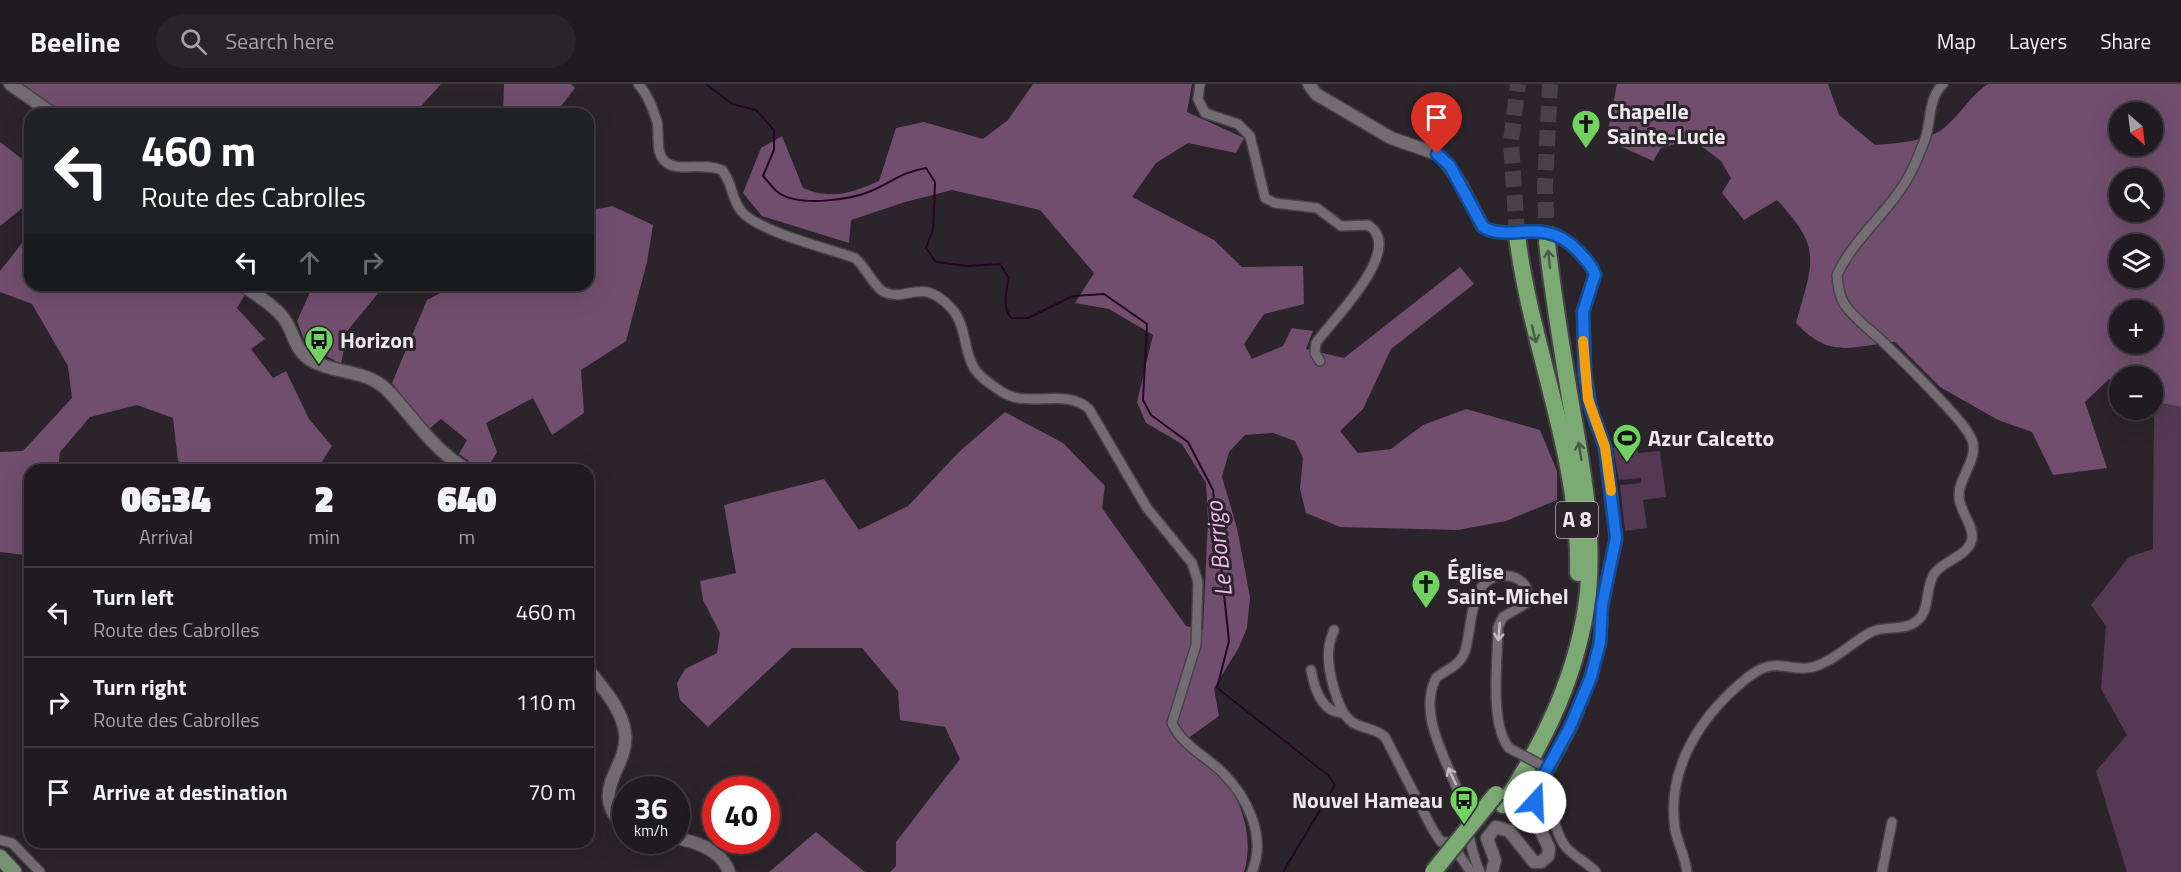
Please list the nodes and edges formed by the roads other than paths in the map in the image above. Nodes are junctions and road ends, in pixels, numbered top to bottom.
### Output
1 (10, 84) edge
2 (638, 84) edge
3 (1200, 84) edge
4 (1309, 84) edge
5 (1943, 84) edge
6 (44, 108) edge
7 (1517, 235) tunnel mouth
8 (1547, 242) tunnel mouth
9 (250, 291) edge
10 (1320, 361) dead end
11 (460, 464) edge
12 (1334, 630) dead end
13 (1311, 670) dead end
14 (594, 677) edge
15 (1342, 713) junction
16 (1545, 767) junction
17 (613, 776) edge
18 (612, 781) edge
19 (1500, 800) junction
20 (1535, 802) junction
21 (612, 811) edge
22 (1892, 822) dead end
23 (0, 840) edge
24 (690, 842) edge
25 (0, 857) edge
26 (14, 872) edge
27 (40, 872) edge
28 (729, 872) edge
29 (1252, 872) edge
30 (1433, 872) edge
31 (1448, 872) edge
32 (1471, 872) edge
33 (1480, 872) edge
34 (1492, 872) edge
35 (1596, 872) edge
36 (1687, 872) edge
37 (1882, 872) edge

1 - 6 street
2 - 29 street
3 - 10 street
4 - 16 street
5 - 36 street
7 -> 19 highway, A 8
19 -> 8 highway, A 8
9 - 11 street
12 - 15 street
13 - 15 street
14 - 17 street
15 - 32 street
16 - 20 street
33 -> 16 street, bridge
18 - 21 street
19 - 30 highway, A 8, bridge
19 - 31 highway, A 8
20 - 34 street
20 - 35 street
22 - 37 street
23 - 27 street
24 - 28 street
25 - 26 main road

